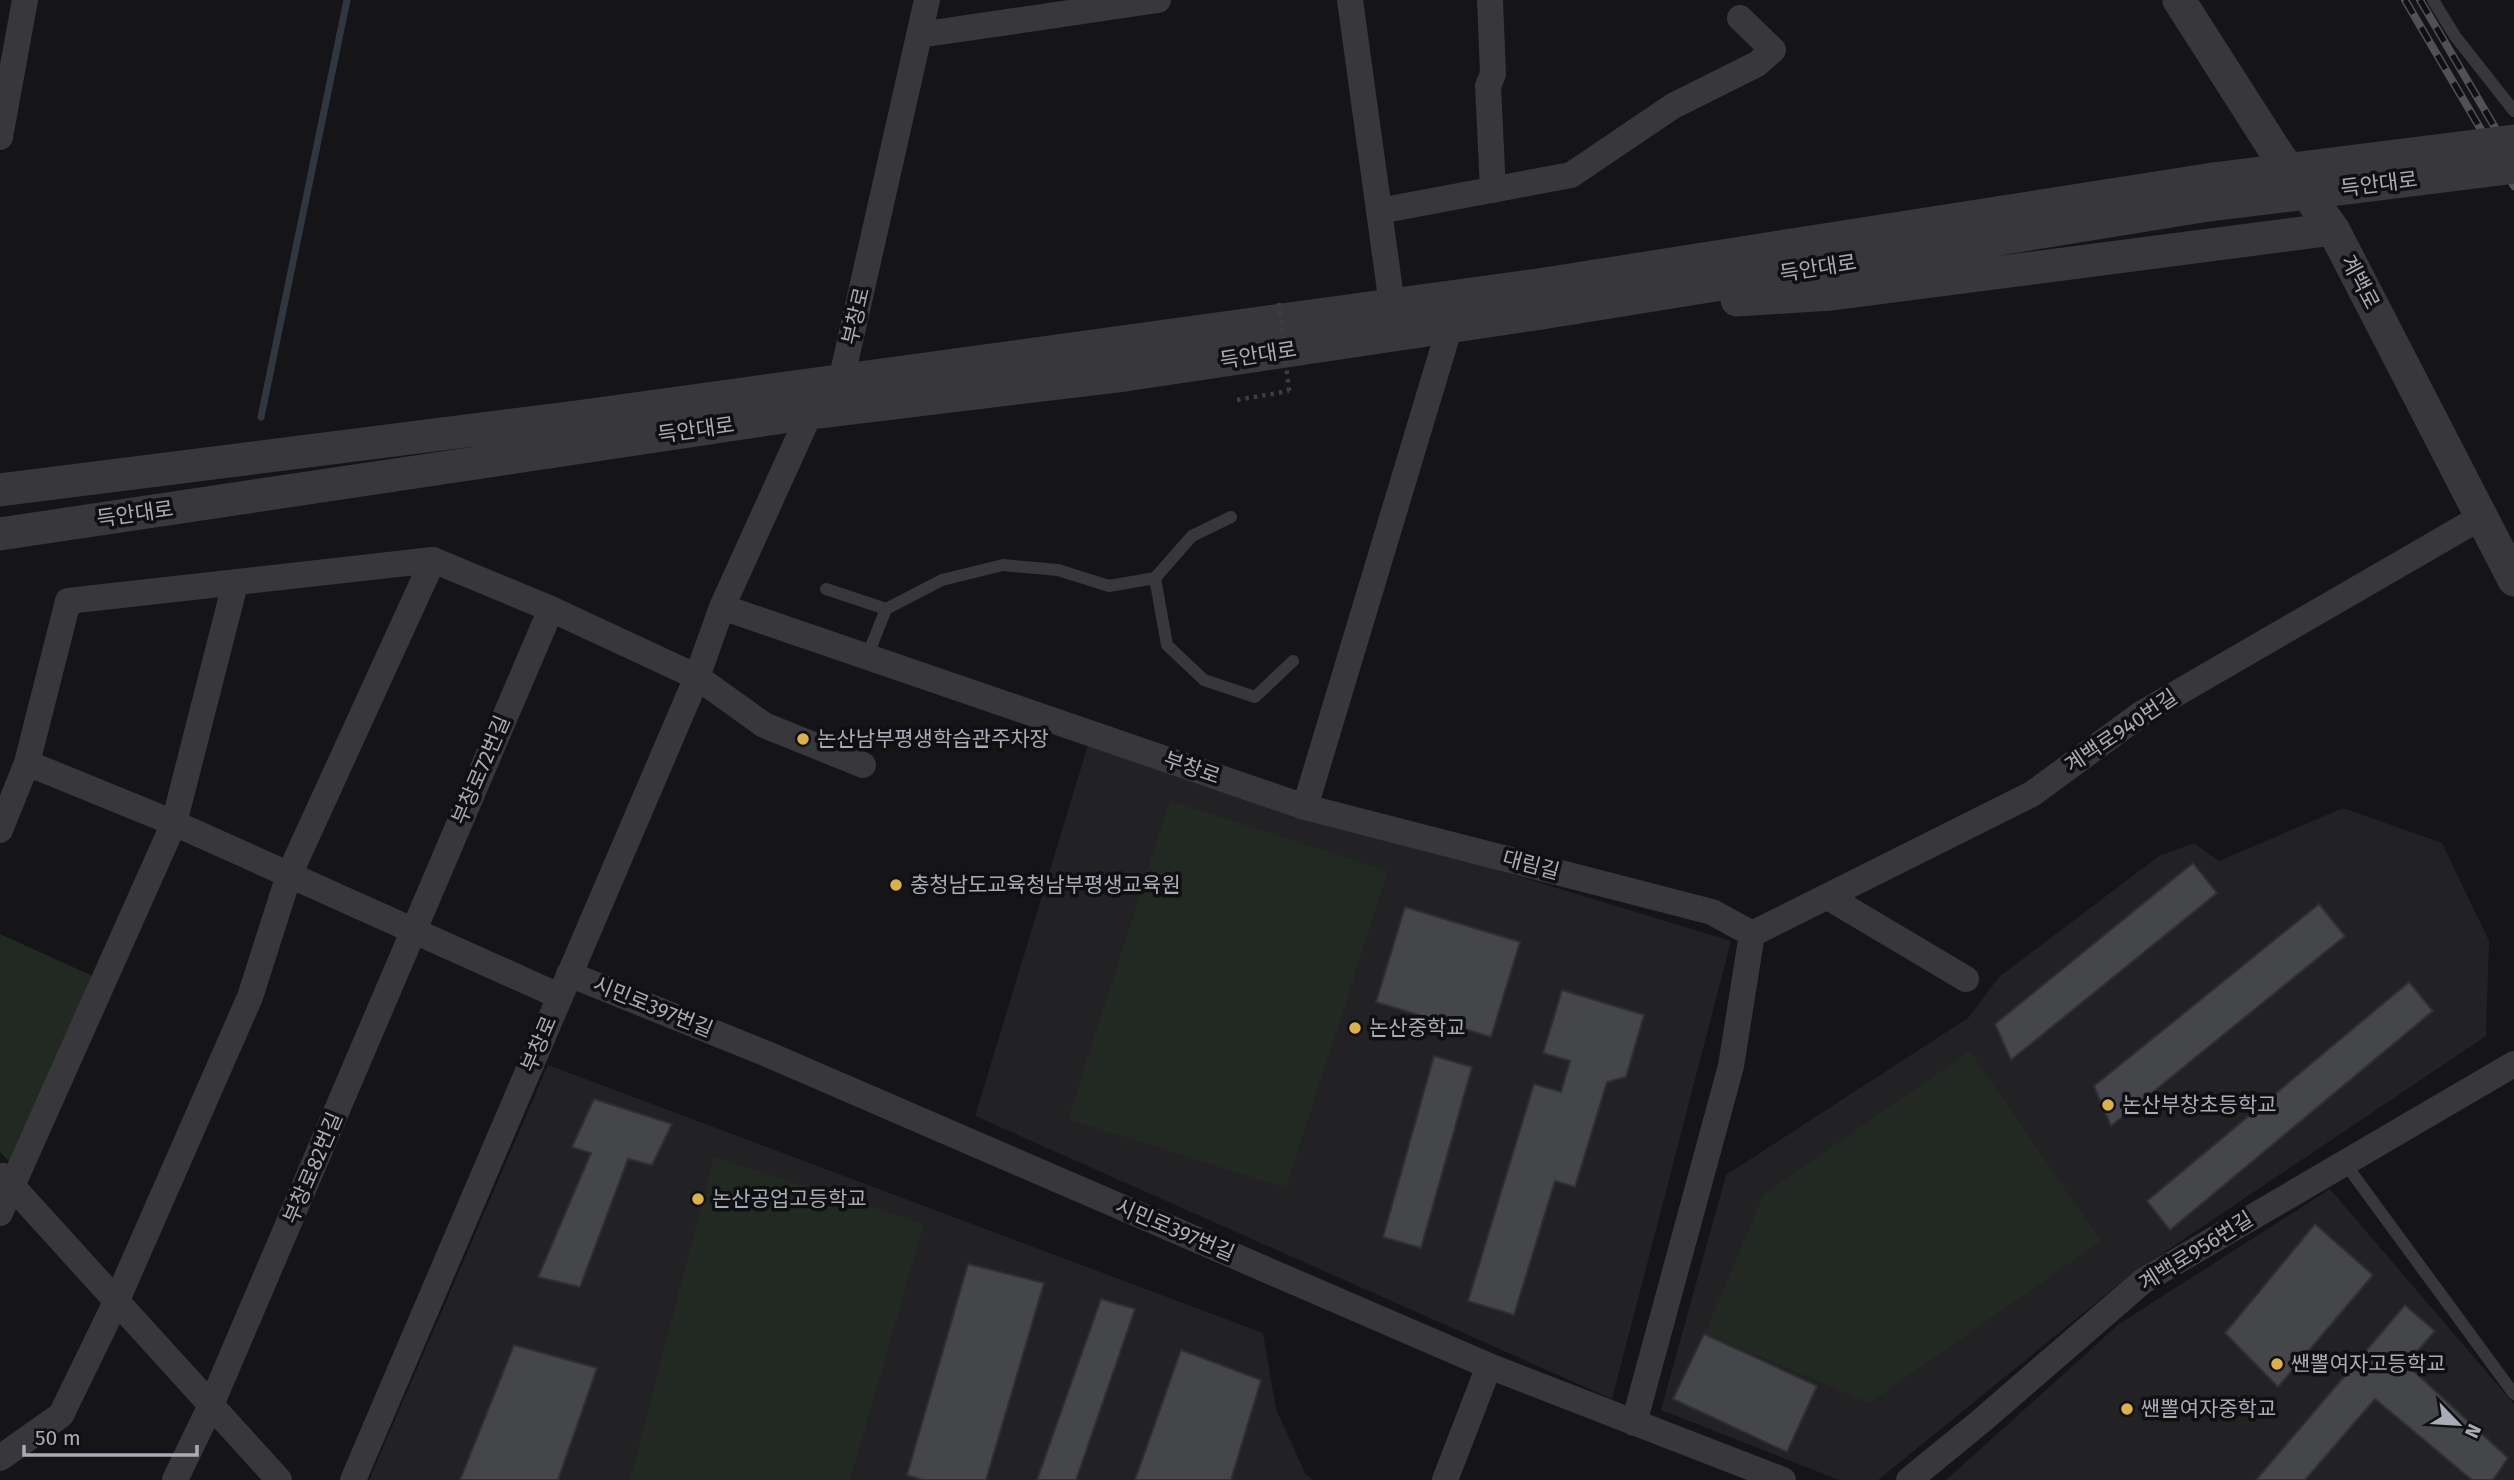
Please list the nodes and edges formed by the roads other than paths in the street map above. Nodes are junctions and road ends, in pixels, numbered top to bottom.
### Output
1 (25, 0) edge
2 (927, 0) edge
3 (1158, 0) edge
4 (1350, 0) edge
5 (1490, 0) edge
6 (2179, 0) edge
7 (2433, 0) edge
8 (1740, 18) dead end
9 (919, 35) junction
10 (2514, 110) edge
11 (0, 137) edge
12 (2514, 141) edge
13 (2278, 155) junction
14 (2514, 167) edge
15 (1493, 190) junction
16 (2207, 193) junction
17 (1379, 211) junction
18 (2333, 229) junction
19 (1540, 299) junction
20 (1392, 305) junction
21 (1450, 326) junction
22 (841, 381) junction
23 (810, 413) junction
24 (0, 490) edge
25 (2483, 516) junction
26 (1231, 517) dead end
27 (0, 534) edge
28 (433, 560) junction
29 (1155, 578) junction
30 (2514, 580) edge
31 (234, 584) junction
32 (826, 589) dead end
33 (722, 607) junction
34 (551, 609) junction
35 (886, 609) junction
36 (867, 657) junction
37 (1293, 661) dead end
38 (697, 677) junction
39 (27, 763) junction
40 (863, 765) dead end
41 (1305, 807) junction
42 (174, 823) junction
43 (0, 830) edge
44 (289, 875) junction
45 (1828, 897) junction
46 (412, 930) junction
47 (1752, 934) junction
48 (1966, 979) dead end
49 (564, 985) junction
50 (2514, 1064) edge
51 (2344, 1162) junction
52 (6, 1179) edge
53 (0, 1213) edge
54 (117, 1300) junction
55 (1489, 1366) junction
56 (2514, 1394) edge
57 (211, 1405) junction
58 (1634, 1423) junction
59 (0, 1458) edge
60 (175, 1480) edge
61 (279, 1480) edge
62 (354, 1480) edge
63 (1445, 1480) edge
64 (1783, 1480) edge
65 (1909, 1480) edge

1 - 11 street
2 - 9 street, 부창로
3 - 9 street
4 - 17 street
5 - 15 street
6 - 13 street, 계백로
7 - 10 lane
8 - 15 street
9 - 22 street, 부창로
12 - 16 street, 득안대로, bridge
13 - 18 street, 계백로
13 - 19 street
14 - 16 street, 득안대로, bridge
15 - 17 street
16 - 19 street, 득안대로
17 - 20 street
18 - 19 street
18 - 25 street, 계백로
19 - 20 street, 득안대로
19 - 21 street, 득안대로
20 - 22 street, 득안대로
21 - 23 street, 득안대로
21 - 41 street
22 - 23 street, 부창로
22 - 24 street, 득안대로
23 - 27 street, 득안대로
23 - 33 street, 부창로
25 - 30 street, 계백로
25 - 45 street, 계백로940번길
26 - 29 lane
28 - 31 street
28 - 34 street
28 - 44 street
29 - 35 lane
29 - 37 lane
31 - 39 street
31 - 42 street
32 - 35 lane
33 - 36 street, 부창로
33 - 38 street, 부창로
34 - 38 street
34 - 46 street, 부창로72번길
35 - 36 lane
36 - 41 street, 부창로
38 - 40 street
38 - 49 street, 부창로
39 - 42 street
39 - 43 street
41 - 47 street, 대림길
42 - 44 street
42 - 52 street
44 - 46 street
44 - 54 street
45 - 47 street, 계백로940번길
45 - 48 street
46 - 49 street
46 - 57 street, 부창로82번길
47 - 58 street
49 - 55 street, 시민로397번길
49 - 62 street, 부창로
50 - 51 street, 계백로956번길
51 - 56 lane
51 - 65 street, 계백로956번길
52 - 53 street
52 - 54 street
54 - 57 street
54 - 59 street
55 - 58 street, 시민로397번길
55 - 63 street
57 - 60 street, 부창로82번길
57 - 61 street
58 - 64 street, 시민로397번길

